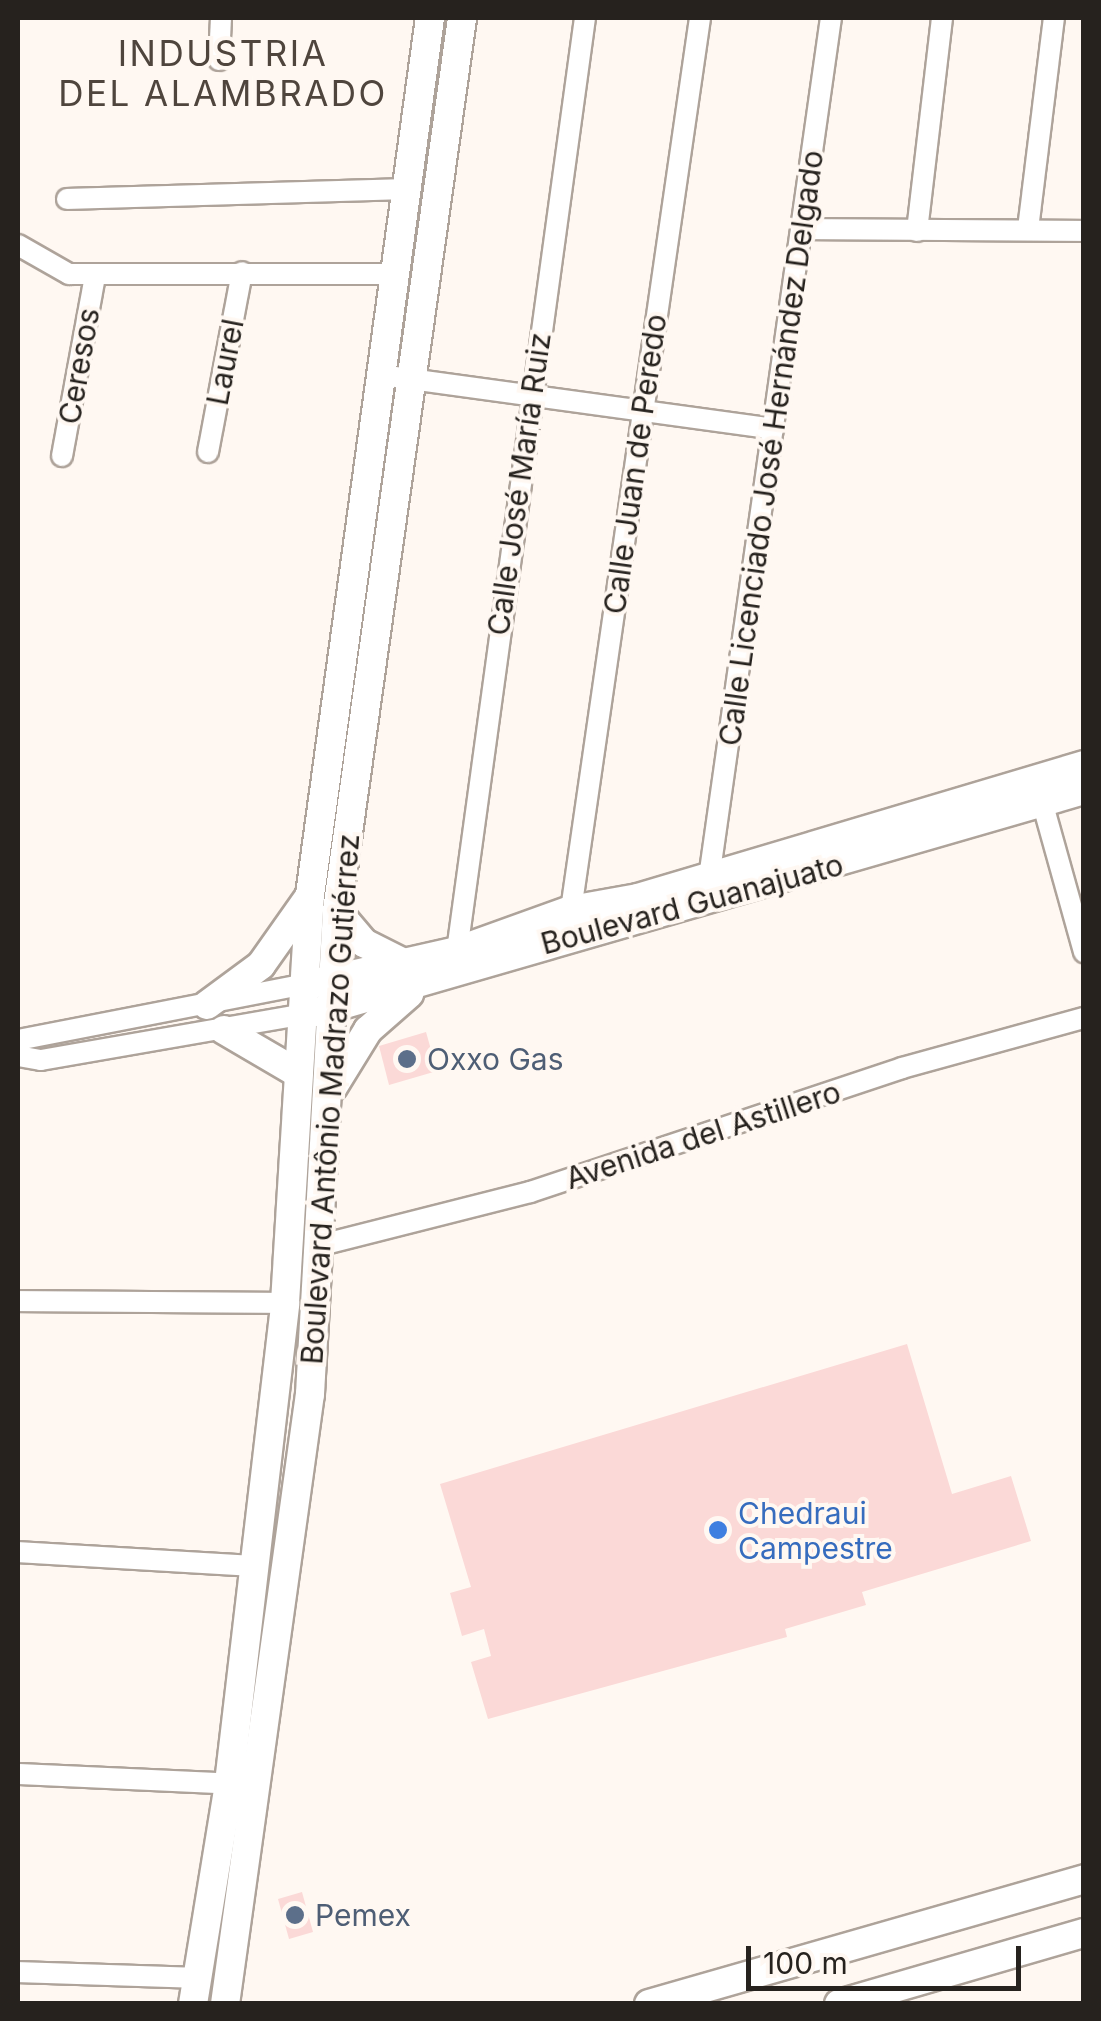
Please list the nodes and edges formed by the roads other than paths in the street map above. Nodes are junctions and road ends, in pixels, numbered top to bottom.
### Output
1 (221, 18) edge
2 (430, 18) edge
3 (462, 18) edge
4 (584, 18) edge
5 (700, 18) edge
6 (831, 18) edge
7 (942, 18) edge
8 (1054, 18) edge
9 (219, 60) dead end
10 (406, 189) junction
11 (67, 199) dead end
12 (804, 229) junction
13 (1028, 229) junction
14 (917, 231) junction
15 (1084, 231) edge
16 (18, 244) edge
17 (242, 272) junction
18 (394, 274) junction
19 (95, 276) junction
20 (395, 377) junction
21 (530, 396) junction
22 (643, 414) junction
23 (773, 429) junction
24 (208, 452) dead end
25 (62, 456) dead end
26 (1084, 765) edge
27 (1084, 790) edge
28 (1042, 806) junction
29 (709, 878) junction
30 (310, 895) junction
31 (571, 910) junction
32 (338, 911) junction
33 (457, 951) junction
34 (1084, 952) edge
35 (411, 975) junction
36 (334, 980) junction
37 (301, 985) junction
38 (208, 1005) junction
39 (332, 1009) junction
40 (300, 1015) junction
41 (1084, 1018) edge
42 (224, 1030) junction
43 (18, 1040) edge
44 (18, 1056) edge
45 (296, 1072) junction
46 (330, 1093) junction
47 (321, 1245) junction
48 (18, 1300) edge
49 (285, 1302) junction
50 (18, 1552) edge
51 (257, 1566) junction
52 (18, 1774) edge
53 (243, 1784) junction
54 (1084, 1878) edge
55 (1084, 1934) edge
56 (230, 1971) junction
57 (18, 1972) edge
58 (196, 1991) edge
59 (225, 2004) edge
60 (247, 2004) edge
61 (649, 2004) edge
62 (839, 2004) edge

1 - 9 street
2 - 10 street, Boulevard Antônio Madrazo Gutiérrez
3 - 20 street, Boulevard Antônio Madrazo Gutiérrez
4 - 21 street, Calle José María Ruiz
5 - 22 street, Calle Juan de Peredo
6 - 12 street, Calle Licenciado José Hernández Delgado
7 - 14 street
8 - 13 street
10 - 11 street
10 - 18 street, Boulevard Antônio Madrazo Gutiérrez
12 - 14 street
12 - 23 street, Calle Licenciado José Hernández Delgado
13 - 14 street
13 - 15 street
16 - 19 street
17 - 18 street
17 - 19 street
17 - 24 street, Laurel
18 - 20 street, Boulevard Antônio Madrazo Gutiérrez
19 - 25 street, Ceresos
20 - 21 street
20 - 30 street, Boulevard Antônio Madrazo Gutiérrez
20 - 32 street, Boulevard Antônio Madrazo Gutiérrez
21 - 22 street
21 - 33 street, Calle José María Ruiz
22 - 23 street
22 - 31 street, Calle Juan de Peredo
23 - 29 street, Calle Licenciado José Hernández Delgado
26 - 29 street, Boulevard Guanajuato
27 - 28 street, Boulevard Guanajuato
28 - 34 street
28 - 35 street, Boulevard Guanajuato
29 - 31 street, Boulevard Guanajuato
30 - 37 street, Boulevard Antônio Madrazo Gutiérrez
30 - 38 street
31 - 33 street, Boulevard Guanajuato
32 - 35 street
32 - 36 street, Boulevard Antônio Madrazo Gutiérrez
33 - 35 street, Boulevard Guanajuato
35 - 36 street, Boulevard Guanajuato
35 - 39 street, Boulevard Guanajuato
35 - 46 street
36 - 37 street, Boulevard Guanajuato
36 - 39 street, Boulevard Antônio Madrazo Gutiérrez
37 - 38 street
37 - 40 street, Boulevard Antônio Madrazo Gutiérrez
38 - 43 street
39 - 40 street, Boulevard Guanajuato
39 - 46 street, Boulevard Antônio Madrazo Gutiérrez
40 - 42 street
40 - 45 street, Boulevard Antônio Madrazo Gutiérrez
41 - 47 street, Avenida del Astillero
42 - 44 street
42 - 45 street
45 - 49 street, Boulevard Antônio Madrazo Gutiérrez
46 - 47 street, Boulevard Antônio Madrazo Gutiérrez
47 - 53 street, Boulevard Antônio Madrazo Gutiérrez
48 - 49 street
49 - 51 street, Boulevard Antônio Madrazo Gutiérrez
50 - 51 street
51 - 53 street, Boulevard Antônio Madrazo Gutiérrez
52 - 53 street
53 - 56 street, Boulevard Antônio Madrazo Gutiérrez
53 - 58 street, Boulevard Antônio Madrazo Gutiérrez
54 - 61 street
55 - 62 street
56 - 59 street, Boulevard Antônio Madrazo Gutiérrez
56 - 60 street
57 - 58 street

